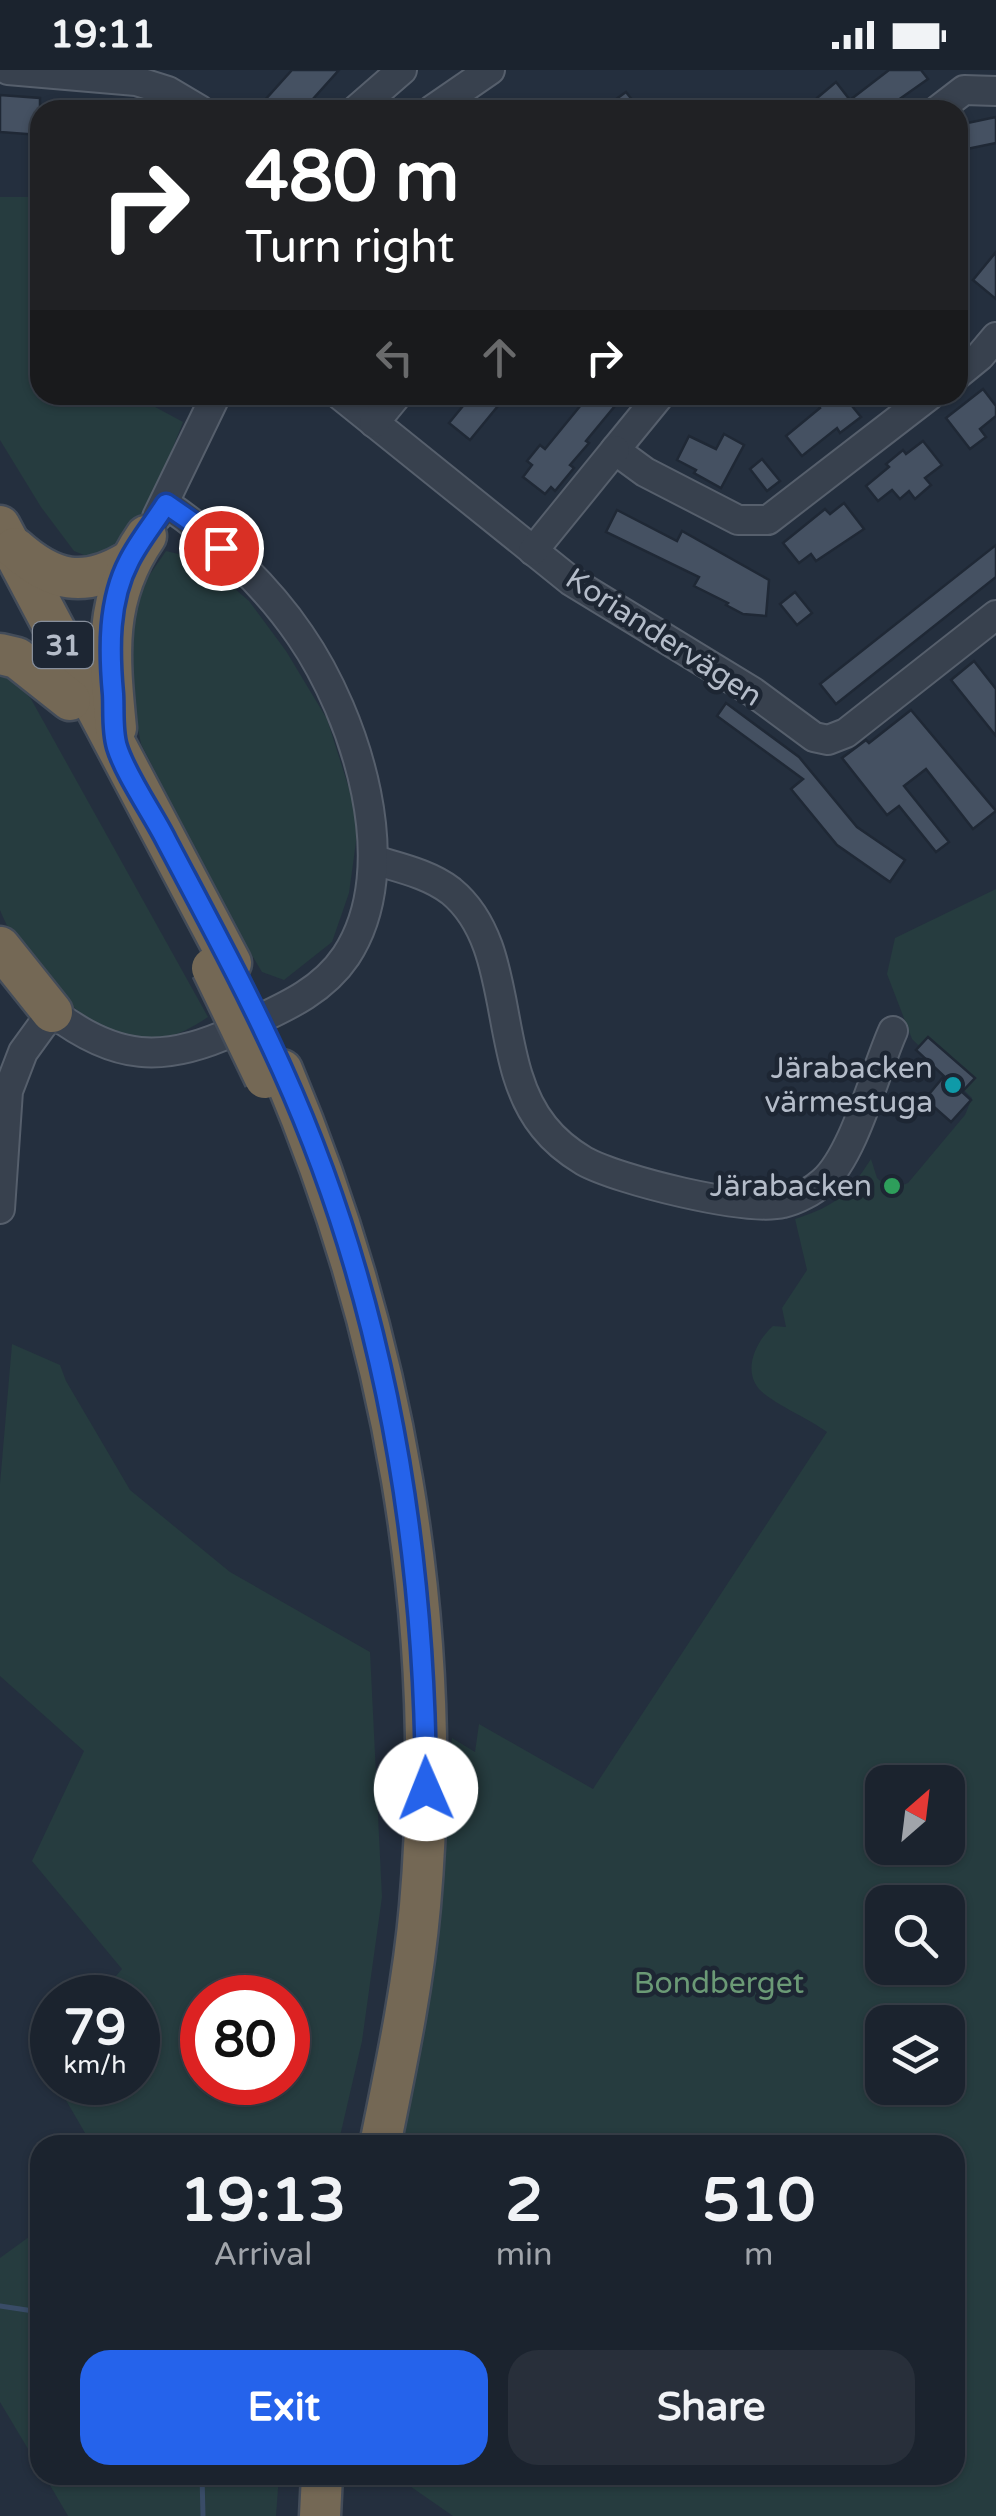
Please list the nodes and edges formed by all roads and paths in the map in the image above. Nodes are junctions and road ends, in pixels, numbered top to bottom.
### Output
1 (8, 70) edge
2 (402, 70) edge
3 (490, 70) edge
4 (996, 91) edge
5 (183, 100) edge
6 (368, 100) edge
7 (446, 100) edge
8 (951, 100) edge
9 (996, 337) edge
10 (968, 366) edge
11 (211, 405) edge
12 (352, 405) edge
13 (389, 405) edge
14 (652, 405) edge
15 (917, 405) edge
16 (374, 423) junction
17 (615, 450) junction
18 (147, 534) junction
19 (3, 545) edge
20 (534, 551) junction
21 (996, 616) edge
22 (0, 654) edge
23 (70, 700) junction
24 (117, 746) junction
25 (374, 860) junction
26 (0, 947) edge
27 (222, 966) junction
28 (52, 1012) junction
29 (893, 1031) dead end
30 (274, 1074) junction
31 (0, 1209) edge
32 (362, 2135) edge
33 (382, 2135) edge
34 (302, 2485) edge
35 (322, 2485) edge
36 (300, 2516) edge
37 (320, 2516) edge

1 - 5 street
2 - 6 street
3 - 7 street
4 - 8 street
9 - 10 street
11 - 18 street
12 - 16 street, Koriandervägen
13 - 16 street
14 - 17 street
15 - 17 street
16 - 20 street, Koriandervägen
17 - 20 street
18 - 19 highway
18 - 24 highway
18 - 25 street
19 - 23 highway, 31
19 - 24 highway, 31
20 - 21 street, Koriandervägen
22 - 23 highway
23 - 27 highway, 31
24 - 27 highway, 31
25 - 28 street
25 - 29 street
26 - 28 highway
27 - 30 highway, 31, bridge
28 - 31 street
30 - 32 highway, 31
30 - 33 highway, 31
34 - 36 highway
35 - 37 highway

